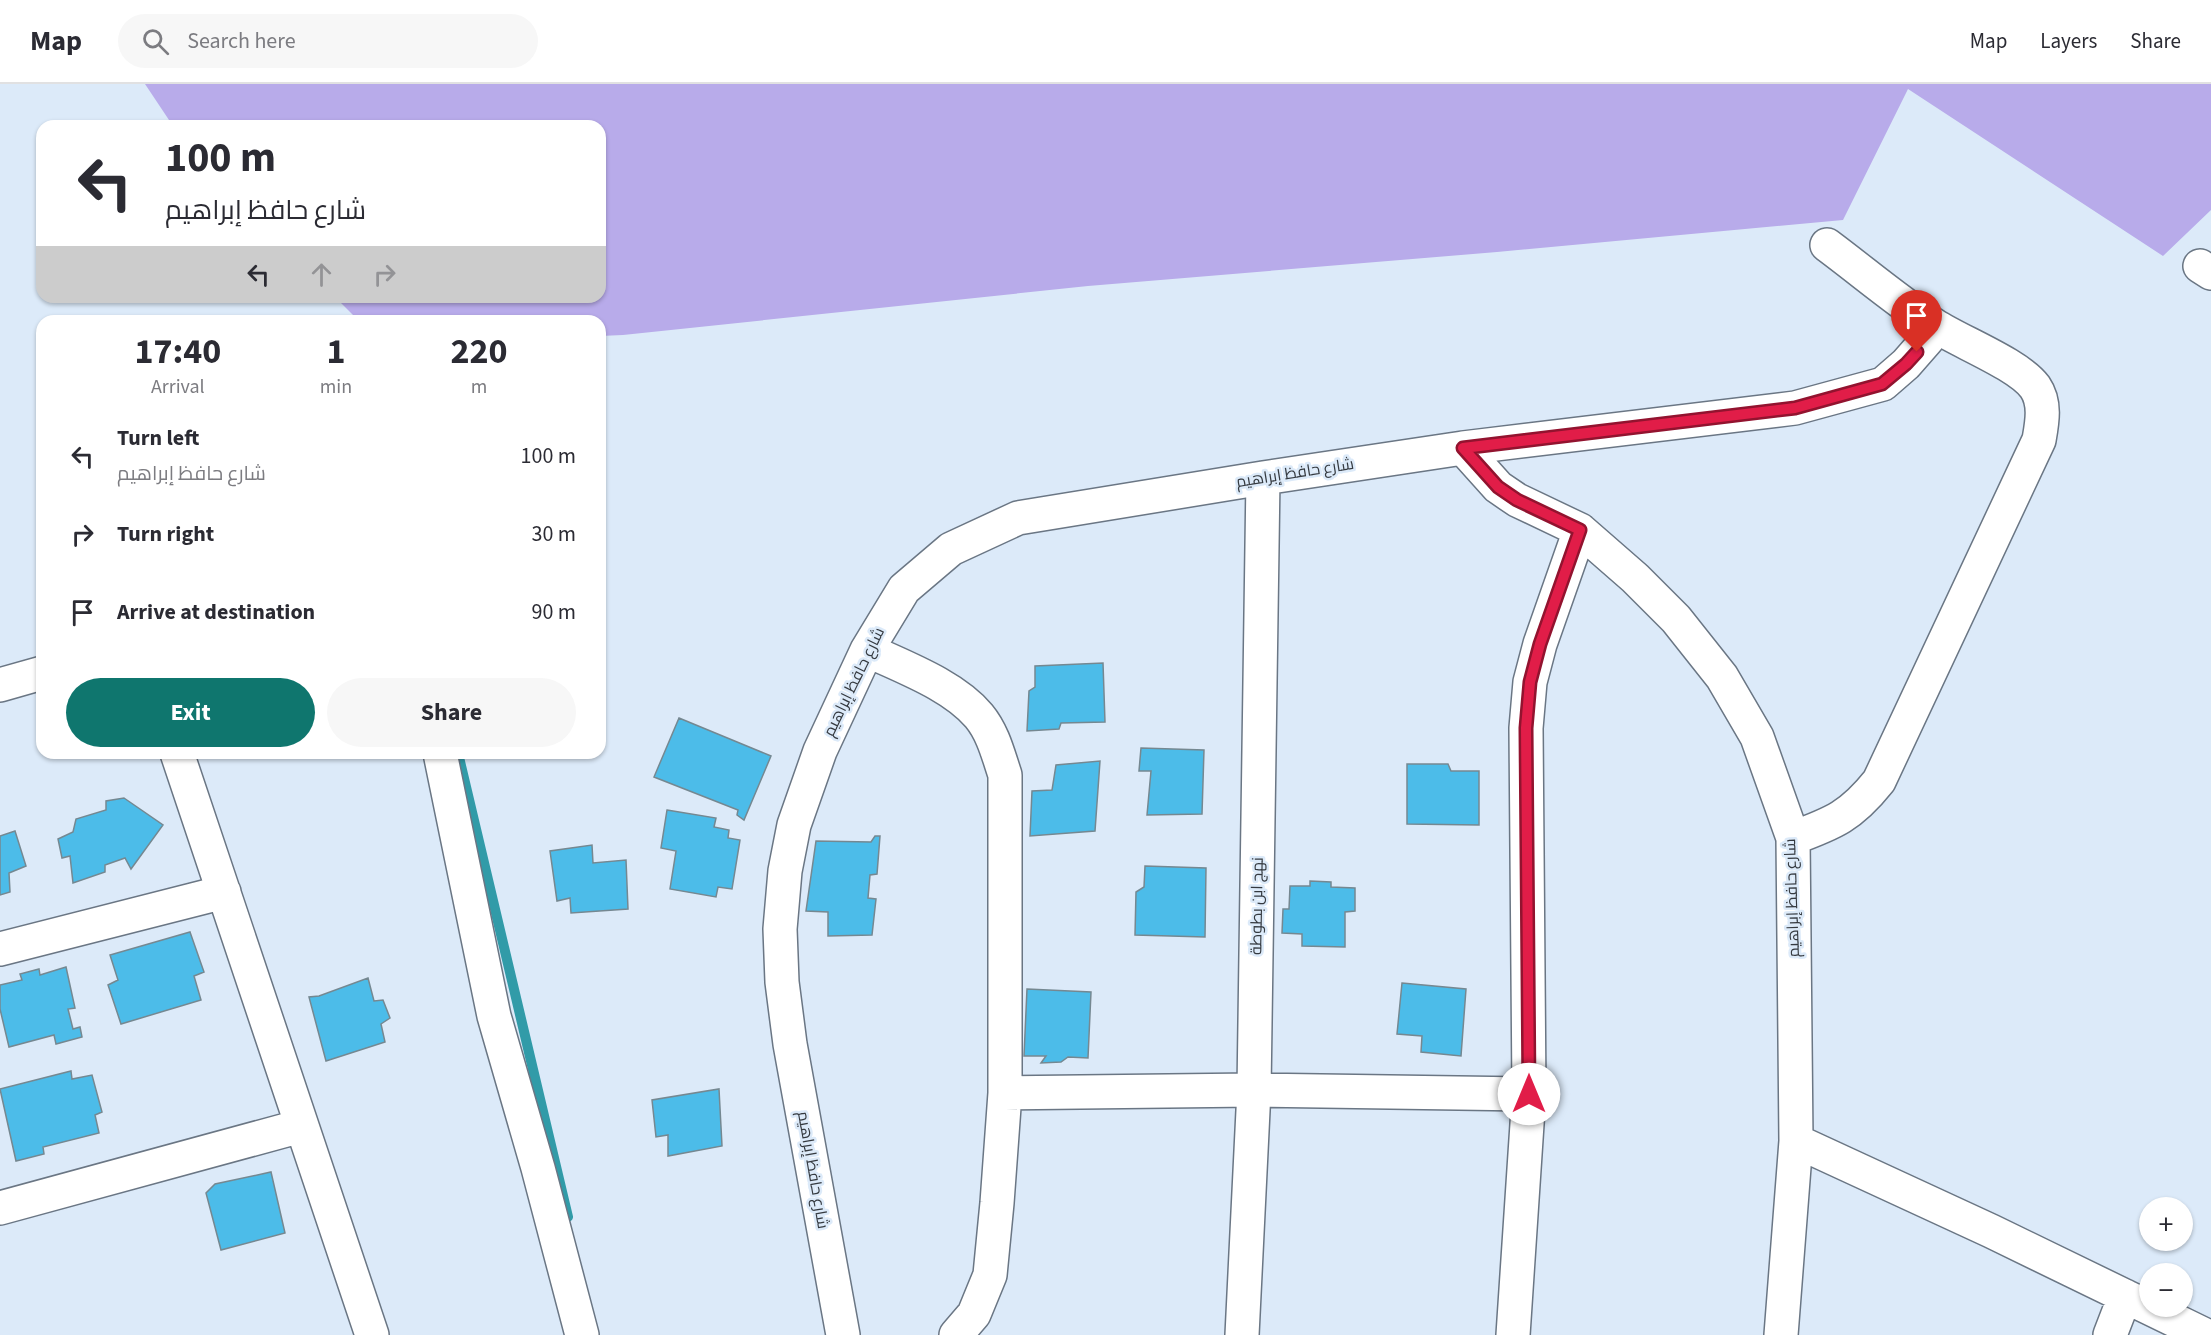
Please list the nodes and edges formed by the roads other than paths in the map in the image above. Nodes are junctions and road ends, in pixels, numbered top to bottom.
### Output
1 (1827, 245) dead end
2 (1934, 325) junction
3 (1463, 448) junction
4 (1263, 478) junction
5 (1580, 530) junction
6 (867, 650) junction
7 (36, 676) edge
8 (0, 685) edge
9 (179, 759) edge
10 (441, 759) edge
11 (1793, 838) junction
12 (224, 892) junction
13 (0, 949) edge
14 (1254, 1090) junction
15 (1005, 1094) junction
16 (1529, 1094) junction
17 (302, 1126) junction
18 (1796, 1141) junction
19 (0, 1208) edge
20 (2125, 1296) junction
21 (372, 1335) edge
22 (582, 1335) edge
23 (843, 1335) edge
24 (956, 1335) edge
25 (1242, 1335) edge
26 (1513, 1335) edge
27 (1781, 1335) edge
28 (2110, 1335) edge
29 (2205, 1335) edge

1 - 2 street
2 - 3 street
2 - 11 street
3 - 4 street, شارع حافظ إبراهيم
3 - 5 street, شارع حافظ إبراهيم
4 - 6 street, شارع حافظ إبراهيم
4 - 14 street, نهج ابن بطوطة
5 - 11 street, شارع حافظ إبراهيم
5 - 16 street
6 - 15 street
6 - 23 street, شارع حافظ إبراهيم
7 - 8 street
9 - 12 street
10 - 22 street
11 - 18 street, شارع حافظ إبراهيم
12 - 13 street
12 - 17 street
14 - 15 street
14 - 16 street
14 - 25 street, نهج ابن بطوطة
15 - 24 street
16 - 26 street
17 - 19 street
17 - 21 street
18 - 20 street
18 - 27 street, شارع حافظ إبراهيم
20 - 28 street
20 - 29 street

